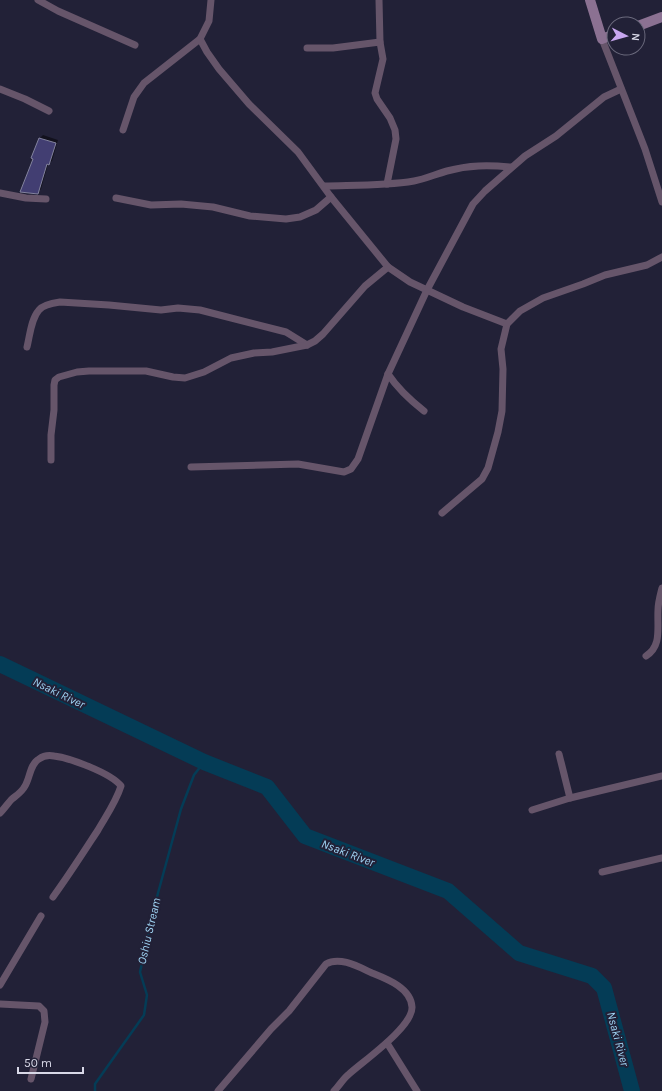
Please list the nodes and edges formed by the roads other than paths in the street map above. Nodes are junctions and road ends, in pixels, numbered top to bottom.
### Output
1 (38, 0) edge
2 (210, 0) edge
3 (379, 0) edge
4 (590, 0) edge
5 (662, 17) edge
6 (646, 23) edge
7 (606, 37) edge
8 (200, 39) junction
9 (602, 39) junction
10 (380, 42) junction
11 (135, 45) dead end
12 (307, 48) dead end
13 (0, 89) edge
14 (621, 89) junction
15 (49, 111) dead end
16 (123, 130) dead end
17 (511, 167) junction
18 (387, 184) junction
19 (324, 186) junction
20 (0, 193) edge
21 (332, 197) junction
22 (116, 198) dead end
23 (46, 199) dead end
24 (662, 202) edge
25 (662, 257) edge
26 (388, 267) junction
27 (427, 290) junction
28 (506, 324) junction
29 (307, 346) junction
30 (27, 347) dead end
31 (388, 374) junction
32 (424, 411) dead end
33 (51, 460) dead end
34 (191, 467) dead end
35 (442, 513) dead end
36 (662, 588) edge
37 (646, 656) dead end
38 (560, 754) dead end
39 (662, 776) edge
40 (570, 798) junction
41 (532, 810) dead end
42 (0, 814) edge
43 (662, 858) edge
44 (602, 872) dead end
45 (53, 897) dead end
46 (41, 916) dead end
47 (0, 985) edge
48 (0, 1004) edge
49 (387, 1043) junction
50 (31, 1079) dead end
51 (218, 1091) edge
52 (334, 1091) edge
53 (417, 1091) edge

1 - 11 street
2 - 8 street
3 - 10 street
4 - 9 street
5 - 6 street
7 - 9 street
8 - 16 street
8 - 19 street
9 - 14 street
10 - 12 street
10 - 18 street
13 - 15 street
14 - 17 street
14 - 24 street
17 - 18 street
17 - 27 street
18 - 19 street
19 - 21 street
20 - 23 street
21 - 22 street
21 - 26 street
25 - 28 street
26 - 27 street
26 - 29 street
27 - 28 street
27 - 31 street
28 - 35 street
29 - 30 street
29 - 33 street
31 - 32 street
31 - 34 street
36 - 37 street
38 - 40 street
39 - 40 street
40 - 41 street
42 - 45 street
43 - 44 street
46 - 47 street
48 - 50 street
49 - 51 street
49 - 52 street
49 - 53 street

